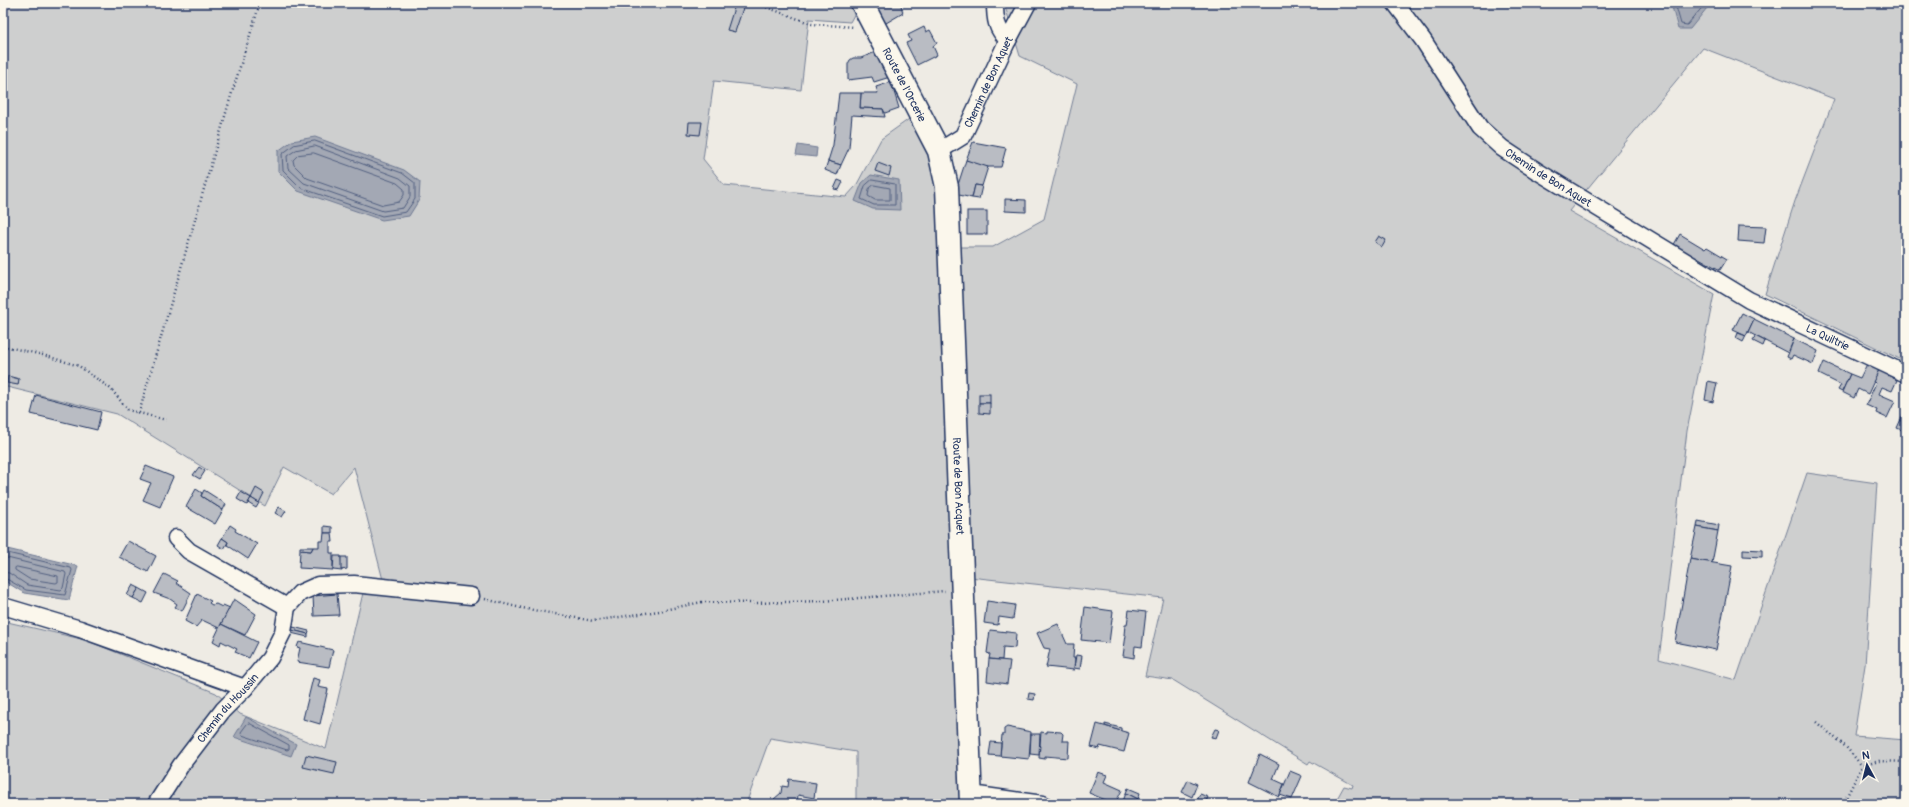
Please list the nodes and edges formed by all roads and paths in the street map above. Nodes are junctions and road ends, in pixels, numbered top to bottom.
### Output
1 (260, 3) edge
2 (755, 3) edge
3 (862, 3) edge
4 (995, 3) edge
5 (1028, 3) edge
6 (1395, 3) edge
7 (876, 29) junction
8 (1008, 40) junction
9 (942, 159) junction
10 (1749, 300) joint
11 (3, 346) edge
12 (1906, 374) edge
13 (139, 413) junction
14 (166, 420) dead end
15 (176, 538) dead end
16 (962, 590) junction
17 (471, 596) joint
18 (3, 606) edge
19 (287, 607) junction
20 (245, 688) junction
21 (1816, 722) dead end
22 (1906, 762) edge
23 (1862, 766) junction
24 (971, 799) edge
25 (156, 804) edge
26 (1043, 804) edge
27 (1843, 804) edge

1 - 13 path
2 - 7 path
3 - 7 street, Route de l'Orcerie
4 - 8 street
5 - 8 street, Chemin de Bon Aquet
6 - 10 street, Chemin de Bon Aquet
7 - 9 street, Route de l'Orcerie
8 - 9 street, Chemin de Bon Aquet
9 - 16 street, Route de Bon Acquet
10 - 12 street, La Quiltrie
11 - 13 path
13 - 14 path
15 - 19 street
16 - 17 path
16 - 24 street, Route de Bon Acquet
17 - 19 street
18 - 20 street
19 - 20 street, Chemin du Houssin
20 - 25 street, Chemin du Houssin
21 - 23 path
22 - 23 path
23 - 27 path
24 - 26 street

